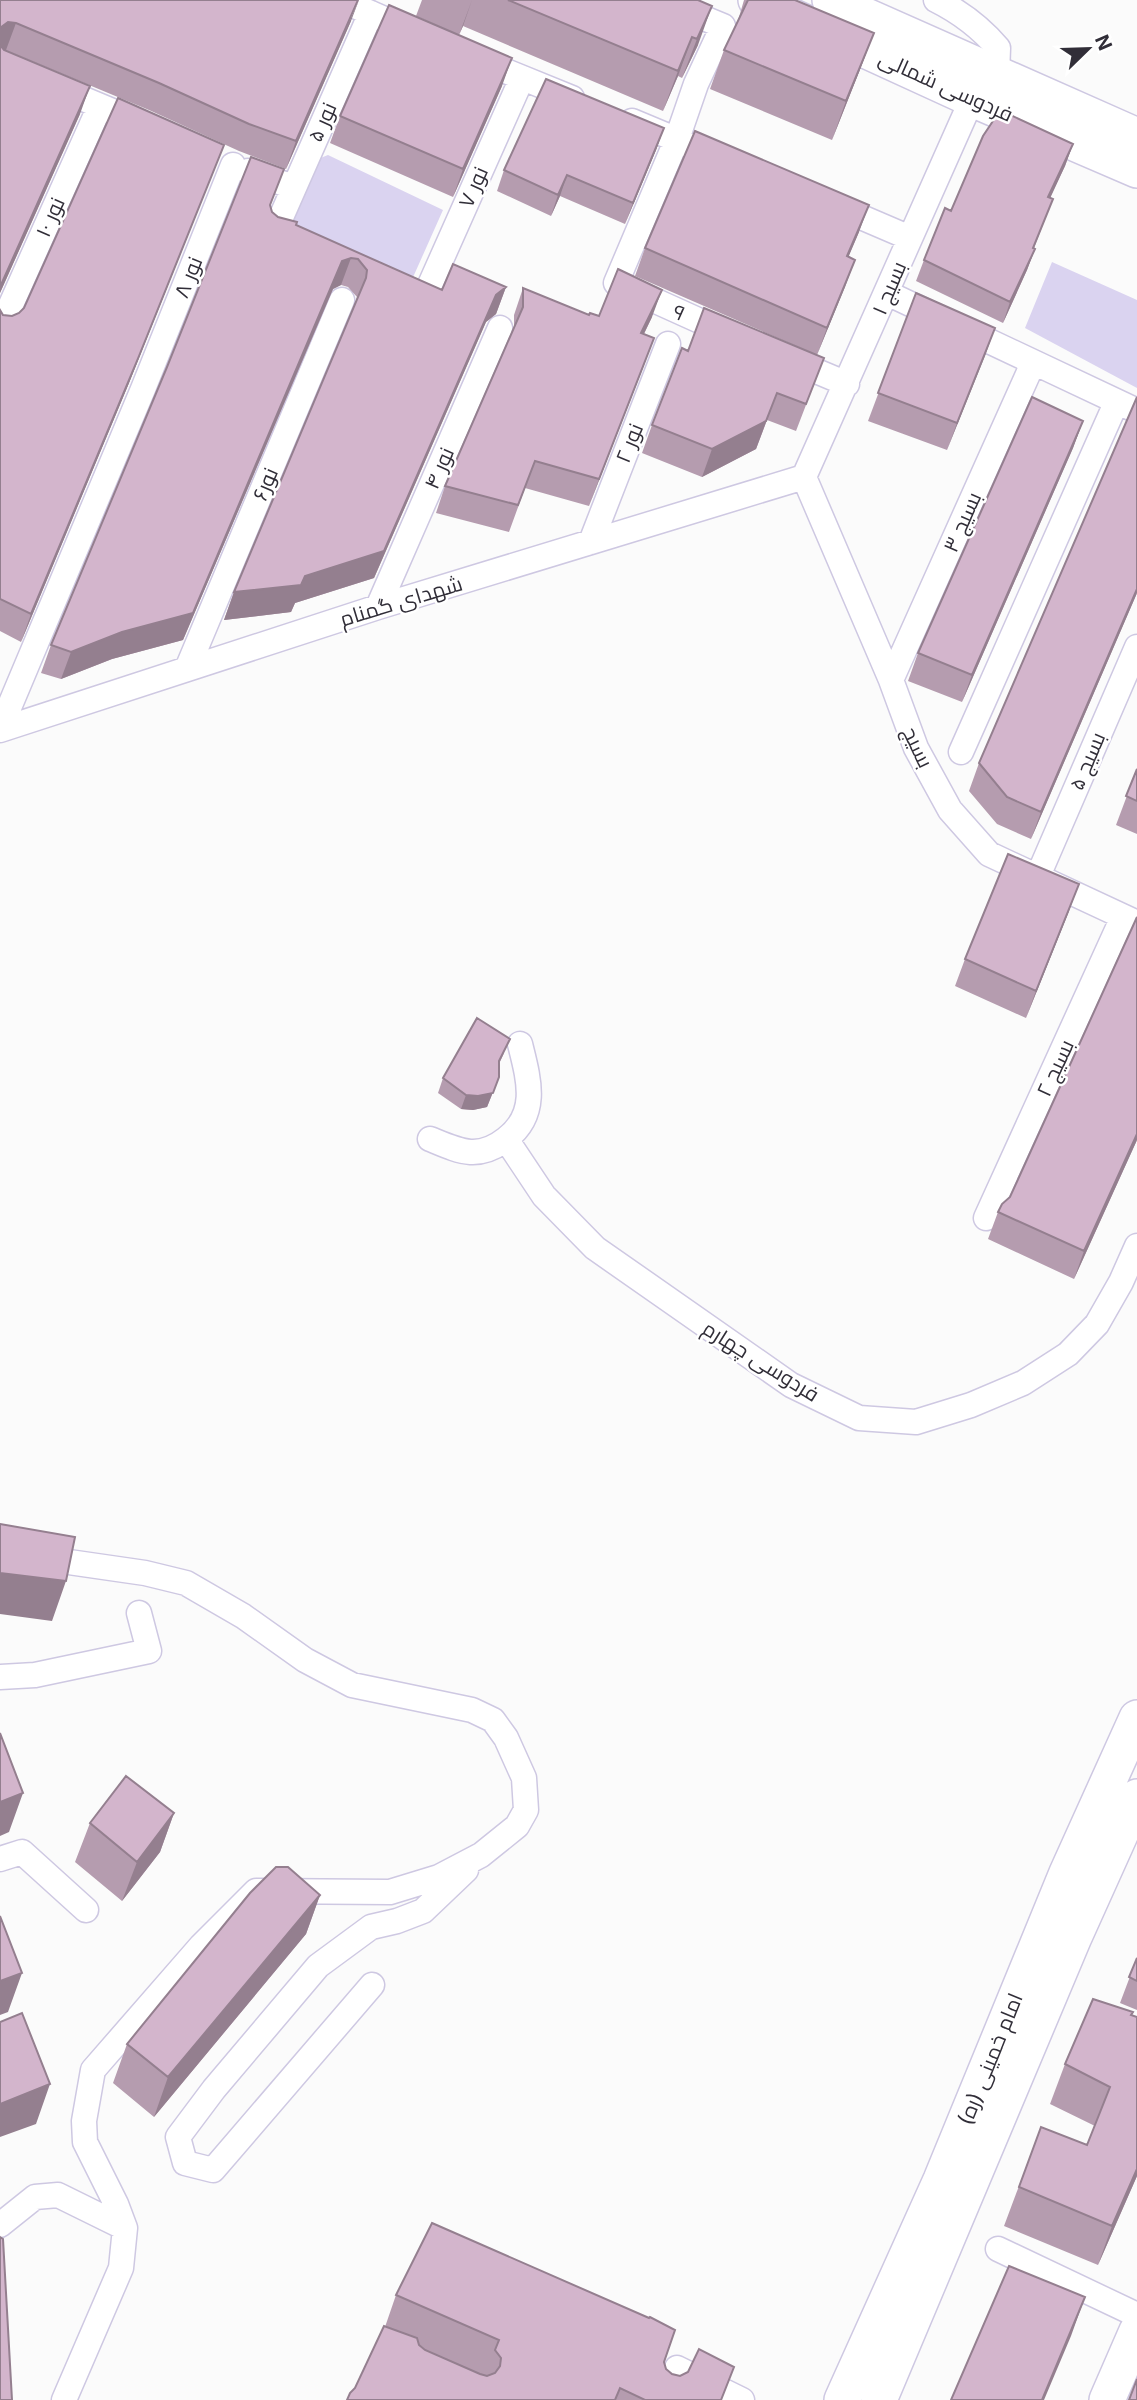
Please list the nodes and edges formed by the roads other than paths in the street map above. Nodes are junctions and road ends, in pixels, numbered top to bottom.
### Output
1 (341, 0) edge
2 (660, 0) edge
3 (756, 0) edge
4 (830, 0) edge
5 (936, 0) edge
6 (371, 13) junction
7 (434, 40) edge
8 (459, 51) edge
9 (0, 64) edge
10 (997, 74) junction
11 (522, 78) junction
12 (972, 99) junction
13 (100, 106) junction
14 (166, 134) edge
15 (1137, 136) edge
16 (677, 139) junction
17 (211, 155) edge
18 (233, 165) junction
19 (738, 165) edge
20 (1137, 170) edge
21 (293, 187) junction
22 (812, 196) edge
23 (275, 231) edge
24 (910, 238) junction
25 (887, 293) junction
26 (425, 296) edge
27 (342, 300) dead end
28 (500, 328) dead end
29 (0, 329) edge
30 (748, 342) edge
31 (668, 344) dead end
32 (773, 352) edge
33 (1033, 363) junction
34 (847, 384) junction
35 (1126, 407) edge
36 (804, 477) junction
37 (591, 542) junction
38 (378, 607) junction
39 (1137, 647) edge
40 (187, 669) junction
41 (891, 680) junction
42 (0, 730) edge
43 (961, 752) dead end
44 (1038, 876) junction
45 (1130, 920) edge
46 (520, 1044) dead end
47 (430, 1139) dead end
48 (506, 1139) junction
49 (986, 1218) dead end
50 (1137, 1246) edge
51 (0, 1552) edge
52 (139, 1613) dead end
53 (0, 1676) edge
54 (1137, 1718) edge
55 (1137, 1797) edge
56 (481, 1855) junction
57 (0, 1859) edge
58 (86, 1910) dead end
59 (372, 1985) dead end
60 (0, 2225) edge
61 (125, 2228) junction
62 (998, 2249) dead end
63 (1136, 2334) edge
64 (64, 2400) edge
65 (664, 2400) edge
66 (742, 2400) edge
67 (842, 2400) edge
68 (879, 2400) edge
69 (1107, 2400) edge

1 - 6 street
2 - 16 street
3 - 12 main road, فردوسی شمالی
4 - 10 main road, فردوسی شمالی
5 - 10 street
6 - 7 street
6 - 21 street, نور ۵
8 - 11 street
9 - 13 street
10 - 15 main road, فردوسی شمالی
11 - 16 street
11 - 26 street, نور ۷
12 - 20 main road, فردوسی شمالی
12 - 24 street, بسیج ۱
13 - 14 street
13 - 29 street, نور ۱۰
16 - 19 street
16 - 30 street, ۹
17 - 18 street
18 - 21 street
18 - 42 street, نور ۸
21 - 23 street, نور ۵
22 - 24 street
24 - 25 street, بسیج ۱
25 - 33 street
25 - 34 street, بسیج ۱
27 - 40 street, نور۶
28 - 38 street, نور ۴
31 - 37 street, نور ۲
32 - 34 street
33 - 35 street
33 - 41 street, بسیج ۳
34 - 36 street, بسیج ۱
35 - 43 street
36 - 37 street, شهدای گمنام
36 - 41 street, بسیج
37 - 38 street, شهدای گمنام
38 - 40 street, شهدای گمنام
39 - 44 street, بسیج ۵
40 - 42 street, شهدای گمنام
41 - 44 street, بسیج
44 - 45 street, بسیج
45 - 49 street, بسیج ۲
46 - 48 street
47 - 48 street
48 - 50 street, فردوسی چهارم
51 - 56 street
52 - 53 street
54 - 67 main road, امام خمینی (ره)
55 - 68 main road, امام خمینی (ره)
56 - 59 street
56 - 61 street
57 - 58 street
60 - 61 street
61 - 64 street
62 - 63 street
63 - 69 main road
65 - 66 street

